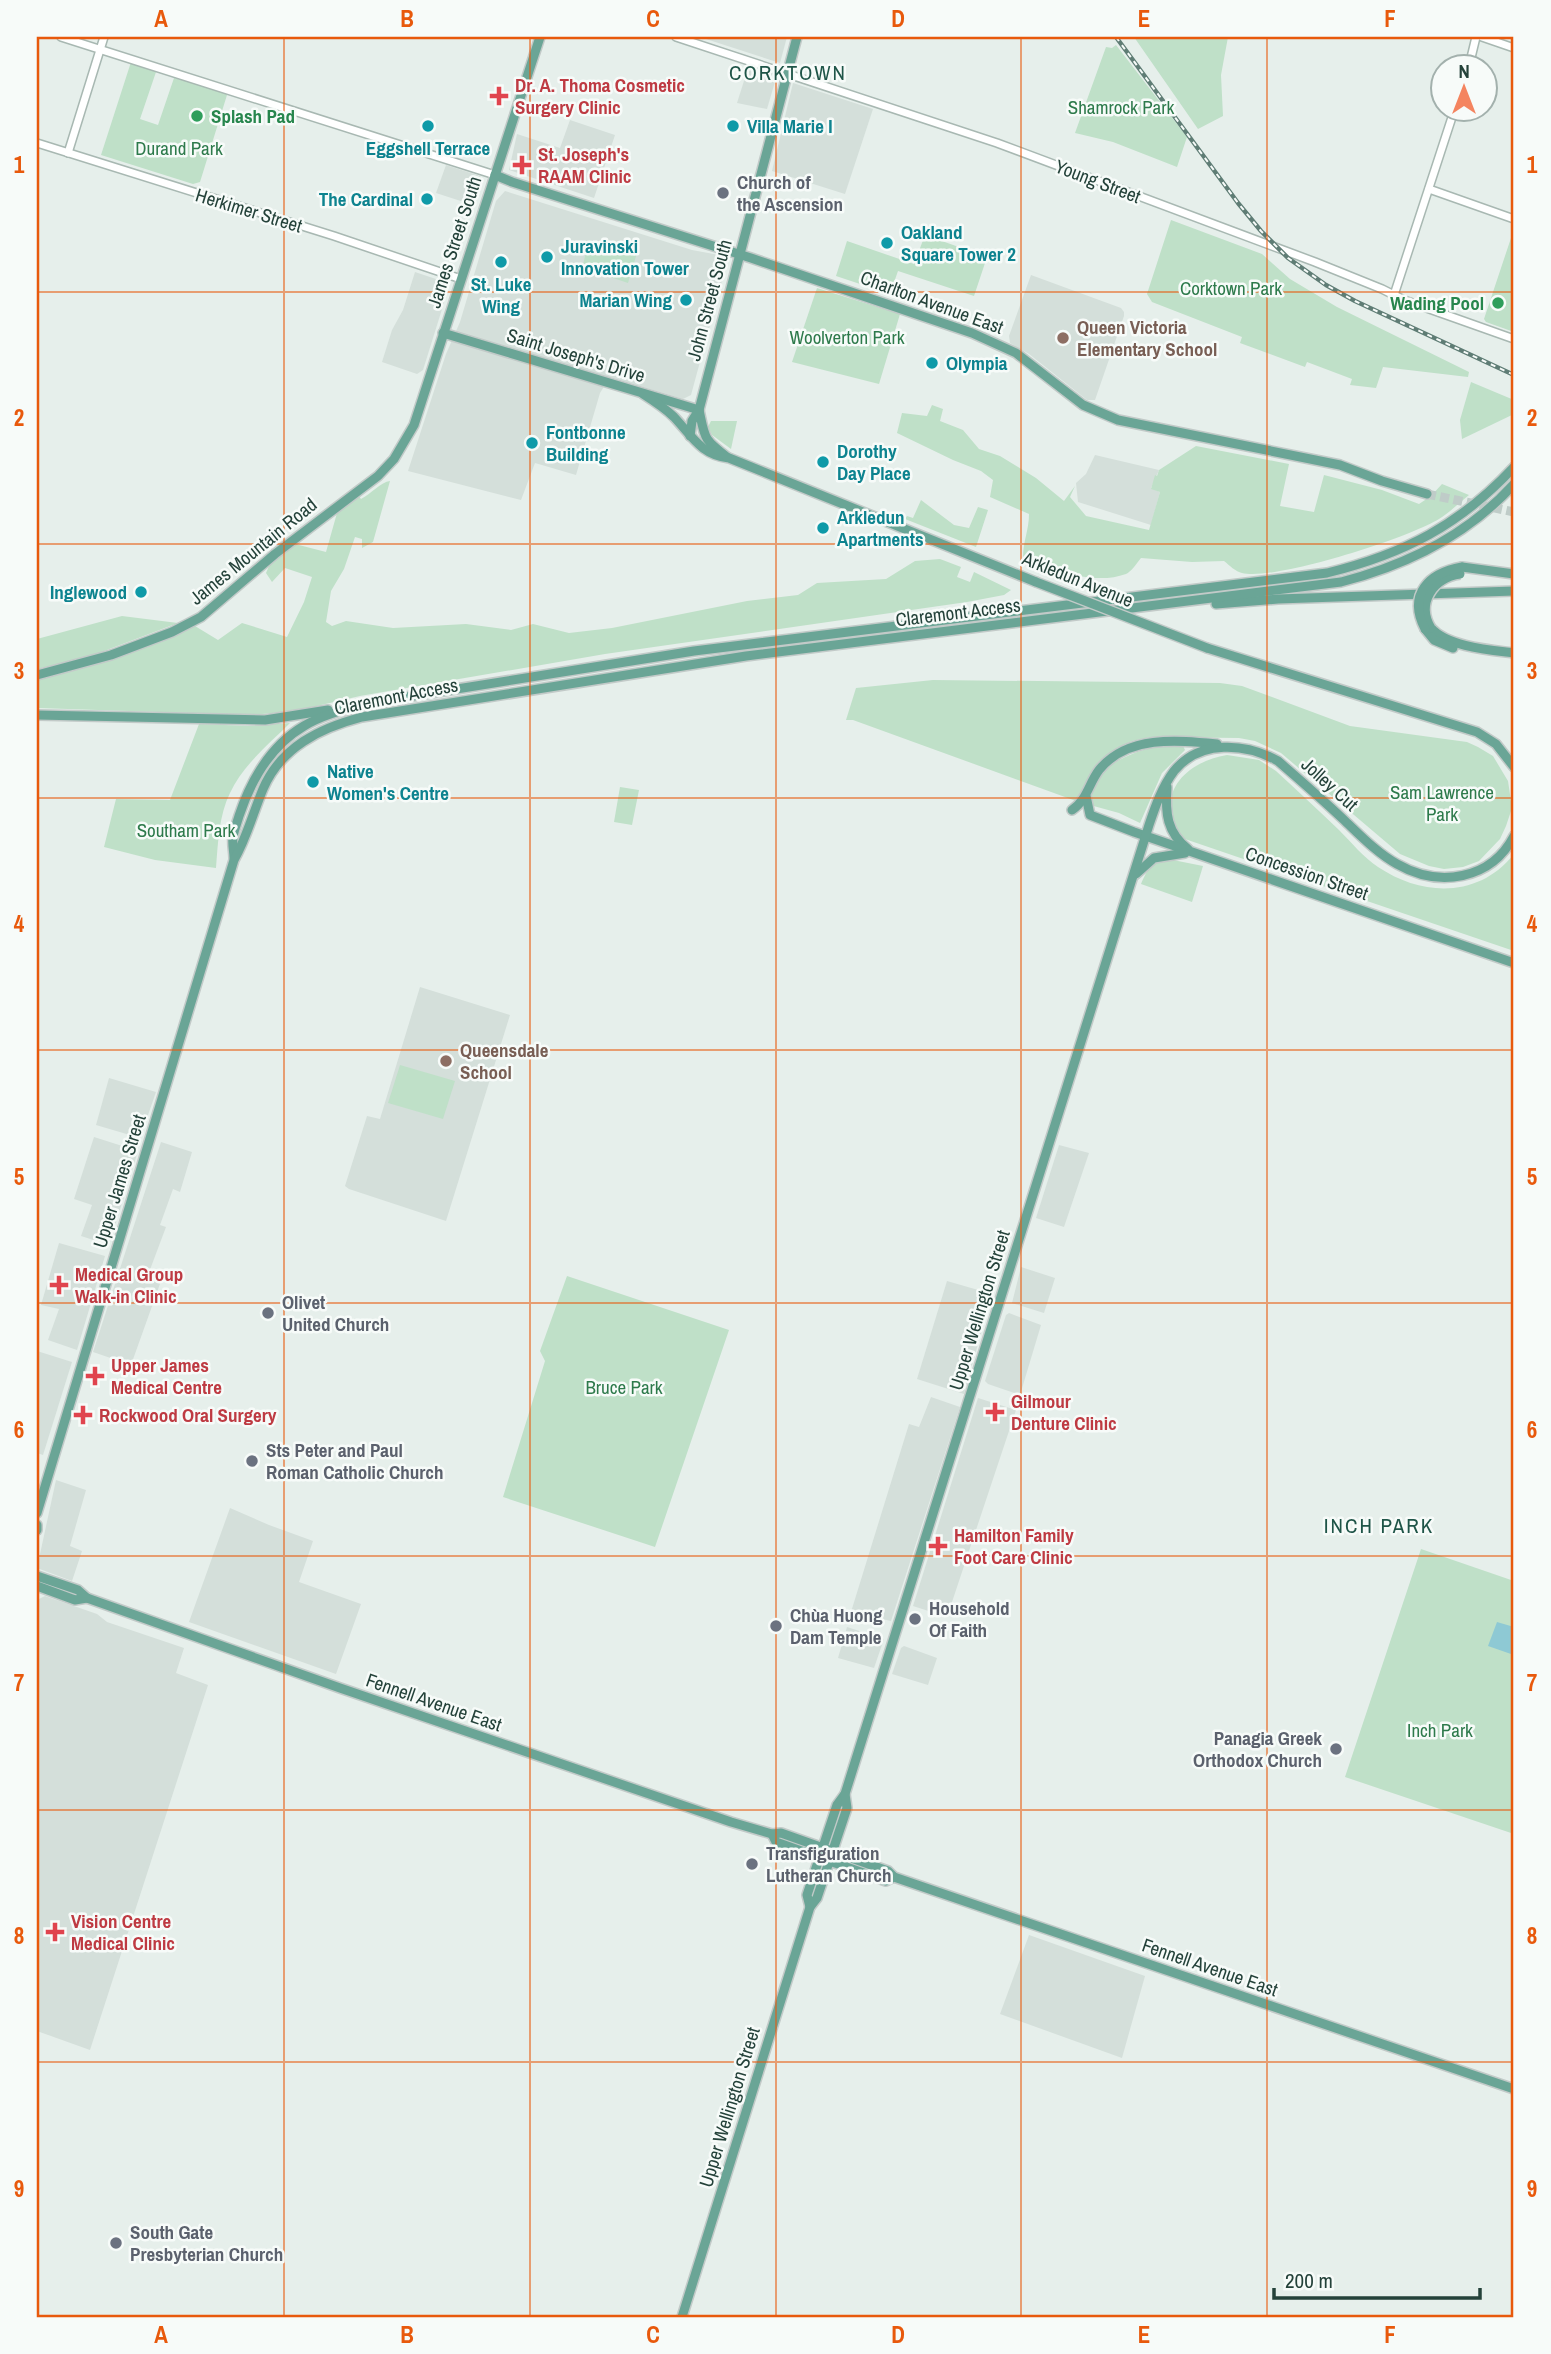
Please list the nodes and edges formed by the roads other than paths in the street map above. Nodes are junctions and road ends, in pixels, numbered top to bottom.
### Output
1 (61, 37) edge
2 (104, 37) edge
3 (540, 37) edge
4 (676, 37) edge
5 (797, 37) edge
6 (1482, 37) edge
7 (100, 48) junction
8 (1514, 48) edge
9 (788, 72) junction
10 (1451, 122) edge
11 (37, 143) edge
12 (68, 153) junction
13 (495, 175) junction
14 (1429, 189) junction
15 (1514, 219) edge
16 (740, 255) junction
17 (461, 279) junction
18 (1394, 295) junction
19 (443, 333) junction
20 (1514, 339) edge
21 (643, 394) junction
22 (699, 410) junction
23 (690, 436) junction
24 (396, 456) joint
25 (729, 458) junction
26 (1514, 467) edge
27 (1514, 484) edge
28 (1427, 494) tunnel mouth
29 (1514, 574) edge
30 (1514, 591) edge
31 (1169, 604) junction
32 (1514, 653) edge
33 (37, 675) edge
34 (369, 703) junction
35 (37, 715) edge
36 (1229, 746) junction
37 (1514, 767) edge
38 (1168, 780) junction
39 (1086, 796) junction
40 (1072, 810) dead end
41 (1145, 836) junction
42 (1514, 836) edge
43 (1192, 853) junction
44 (234, 860) junction
45 (1130, 884) junction
46 (1514, 963) edge
47 (37, 1513) edge
48 (37, 1576) edge
49 (37, 1586) edge
50 (87, 1598) junction
51 (772, 1834) junction
52 (828, 1848) junction
53 (824, 1861) junction
54 (894, 1877) junction
55 (1514, 2089) edge
56 (682, 2317) edge

1 - 7 street
2 - 7 street
3 - 13 main road, James Street South
4 - 9 street, Young Street
5 - 9 main road, John Street South
6 - 8 street
7 - 12 street
7 - 13 street
9 - 16 main road, John Street South
9 - 18 street, Young Street
10 - 14 street
11 - 12 street, Herkimer Street
12 - 17 street, Herkimer Street
13 - 16 main road, Charlton Avenue East
13 - 17 main road, James Street South
14 - 15 street
14 - 18 street
16 - 22 main road, John Street South
16 - 28 main road, Charlton Avenue East
17 - 19 main road, James Street South
18 - 20 street, Young Street
19 - 21 main road, Saint Joseph's Drive
19 - 24 main road, James Street South
21 - 22 main road, Saint Joseph's Drive
21 - 23 main road, Arkledun Avenue
22 - 23 main road, John Street South
22 - 25 main road
23 - 25 main road, Arkledun Avenue
24 - 33 main road, James Mountain Road
25 - 37 main road, Arkledun Avenue, bridge
26 - 34 main road, Claremont Access
27 - 31 main road, Claremont Access
29 - 32 main road, bridge
30 - 31 main road
31 - 44 main road, Claremont Access
34 - 35 main road
34 - 44 main road, Claremont Access
36 - 38 main road, Jolley Cut
36 - 39 main road
36 - 42 main road, Jolley Cut
38 - 41 main road, Jolley Cut
38 - 43 main road
39 - 40 main road
39 - 41 main road, Concession Street
41 - 43 main road, Concession Street
41 - 45 main road, Upper Wellington Street
43 - 45 main road
43 - 46 main road, Concession Street
44 - 47 main road, Upper James Street
45 - 52 main road, Upper Wellington Street
48 - 50 main road, Fennell Avenue East
49 - 50 main road, Fennell Avenue East
50 - 51 main road, Fennell Avenue East
51 - 52 main road, Fennell Avenue East
51 - 53 main road, Fennell Avenue East
52 - 53 main road, Upper Wellington Street
52 - 54 main road, Fennell Avenue East
53 - 54 main road, Fennell Avenue East
53 - 56 main road, Upper Wellington Street
54 - 55 main road, Fennell Avenue East

